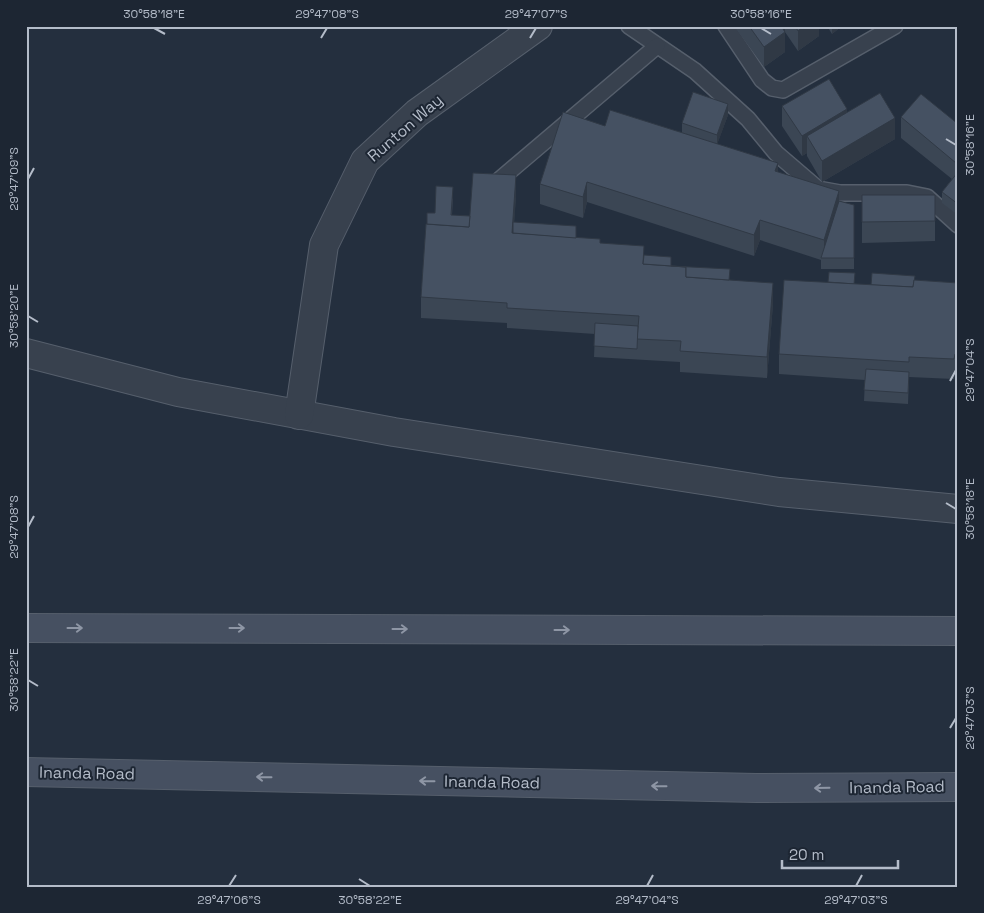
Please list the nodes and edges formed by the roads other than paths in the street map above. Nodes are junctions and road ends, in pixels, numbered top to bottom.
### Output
1 (538, 26) edge
2 (628, 26) edge
3 (726, 26) edge
4 (894, 26) edge
5 (657, 46) junction
6 (487, 190) edge
7 (958, 225) edge
8 (26, 353) edge
9 (299, 415) junction
10 (958, 509) edge
11 (26, 628) edge
12 (958, 631) edge
13 (26, 772) edge
14 (958, 787) edge

1 - 9 street, Runton Way
2 - 5 lane
3 - 4 lane
5 - 6 lane
5 - 7 lane
8 - 9 street
9 - 10 street
11 -> 12 main road
14 -> 13 main road, Inanda Road

